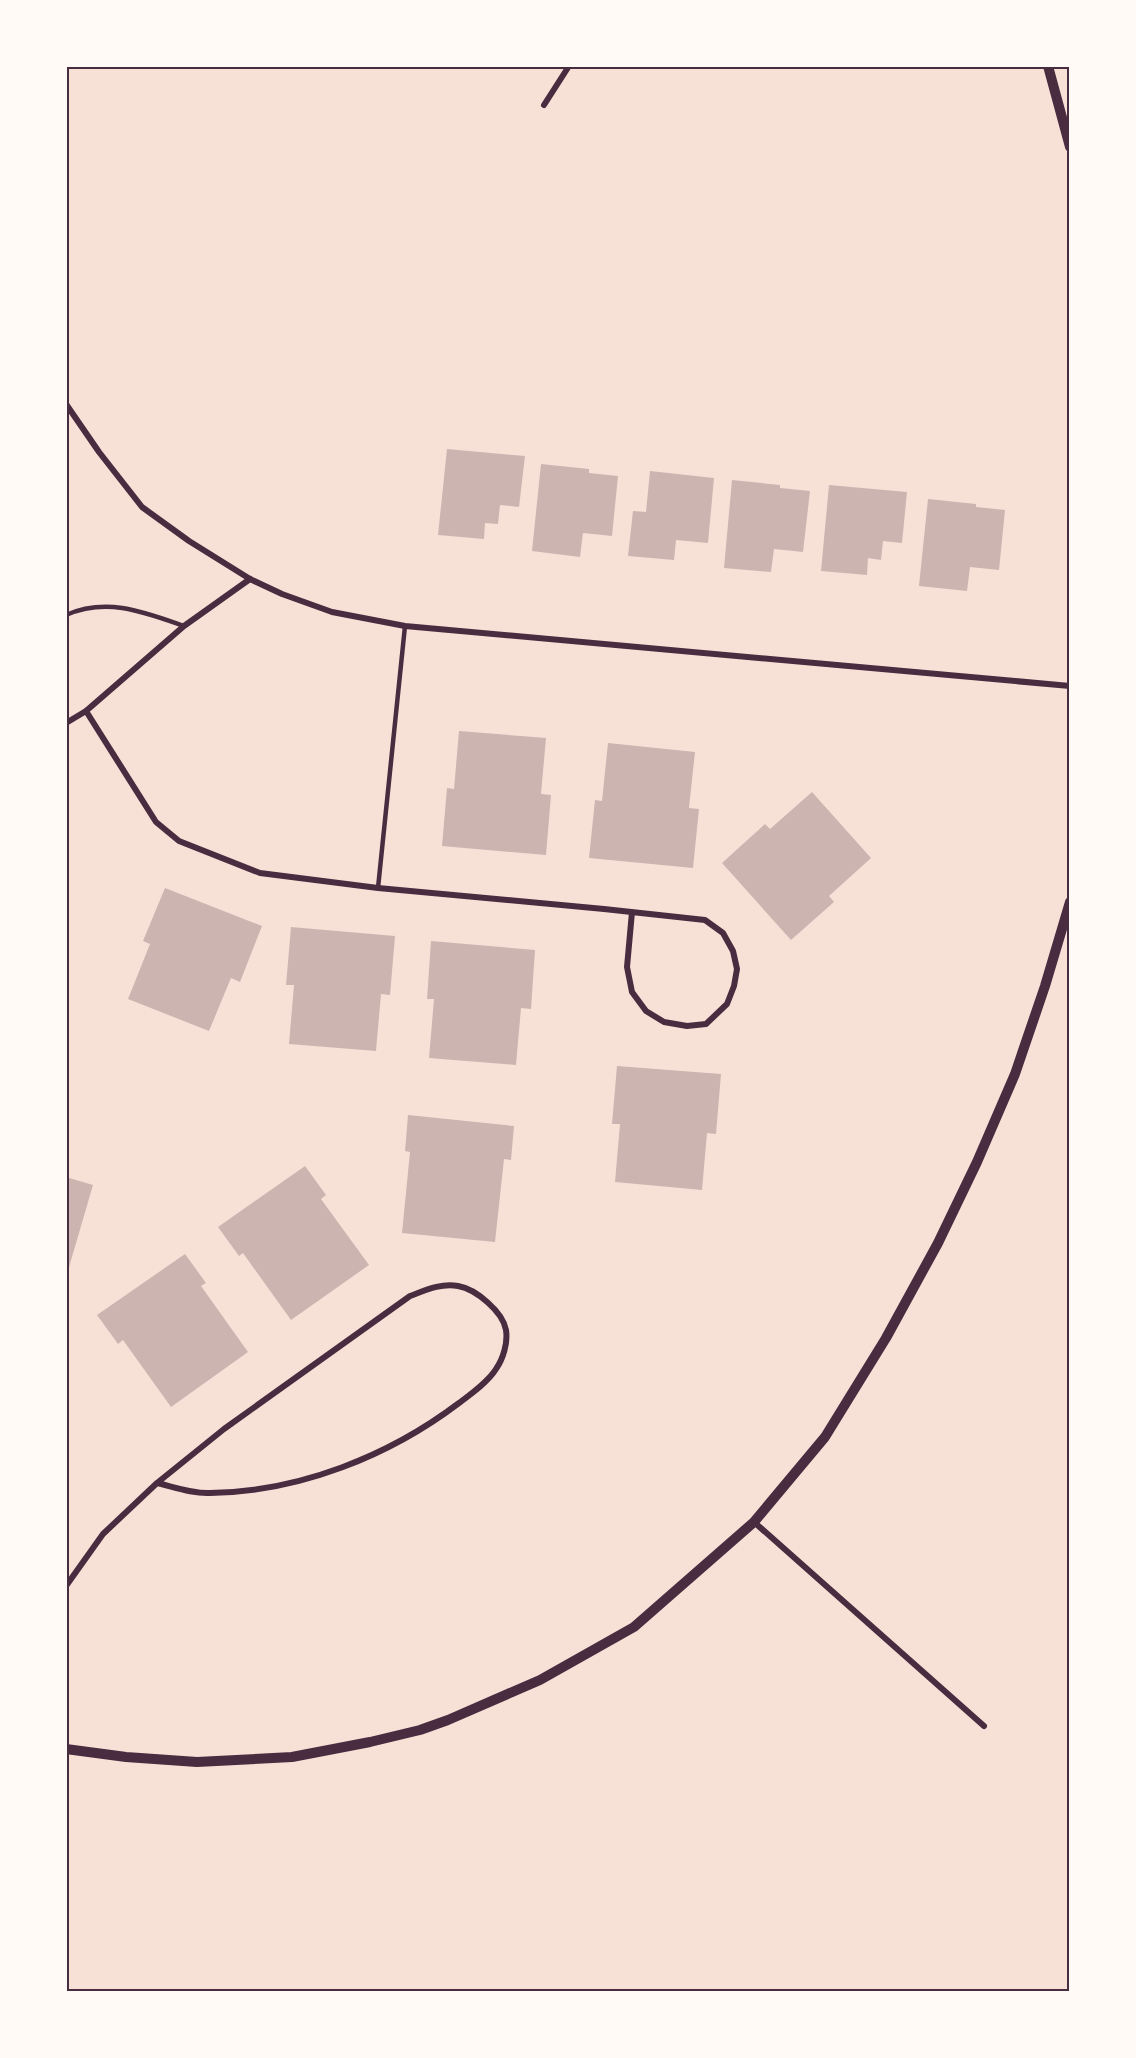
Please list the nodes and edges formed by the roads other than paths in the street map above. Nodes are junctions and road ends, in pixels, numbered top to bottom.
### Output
1 (569, 66) edge
2 (1048, 66) edge
3 (544, 105) dead end
4 (1070, 147) edge
5 (66, 404) edge
6 (250, 579) junction
7 (66, 615) edge
8 (184, 626) junction
9 (405, 626) junction
10 (1070, 686) edge
11 (86, 711) junction
12 (66, 723) edge
13 (378, 888) junction
14 (1070, 902) edge
15 (632, 912) junction
16 (157, 1483) junction
17 (754, 1522) junction
18 (66, 1586) edge
19 (984, 1726) dead end
20 (66, 1749) edge

1 - 3 street
2 - 4 street
5 - 6 street
6 - 8 street
6 - 9 street
7 - 8 lane
8 - 11 street
9 - 10 street
9 - 13 lane
11 - 12 street
11 - 13 street
13 - 15 street
14 - 17 street
15 - 15 street
16 - 16 street
16 - 18 street
17 - 19 street
17 - 20 street

